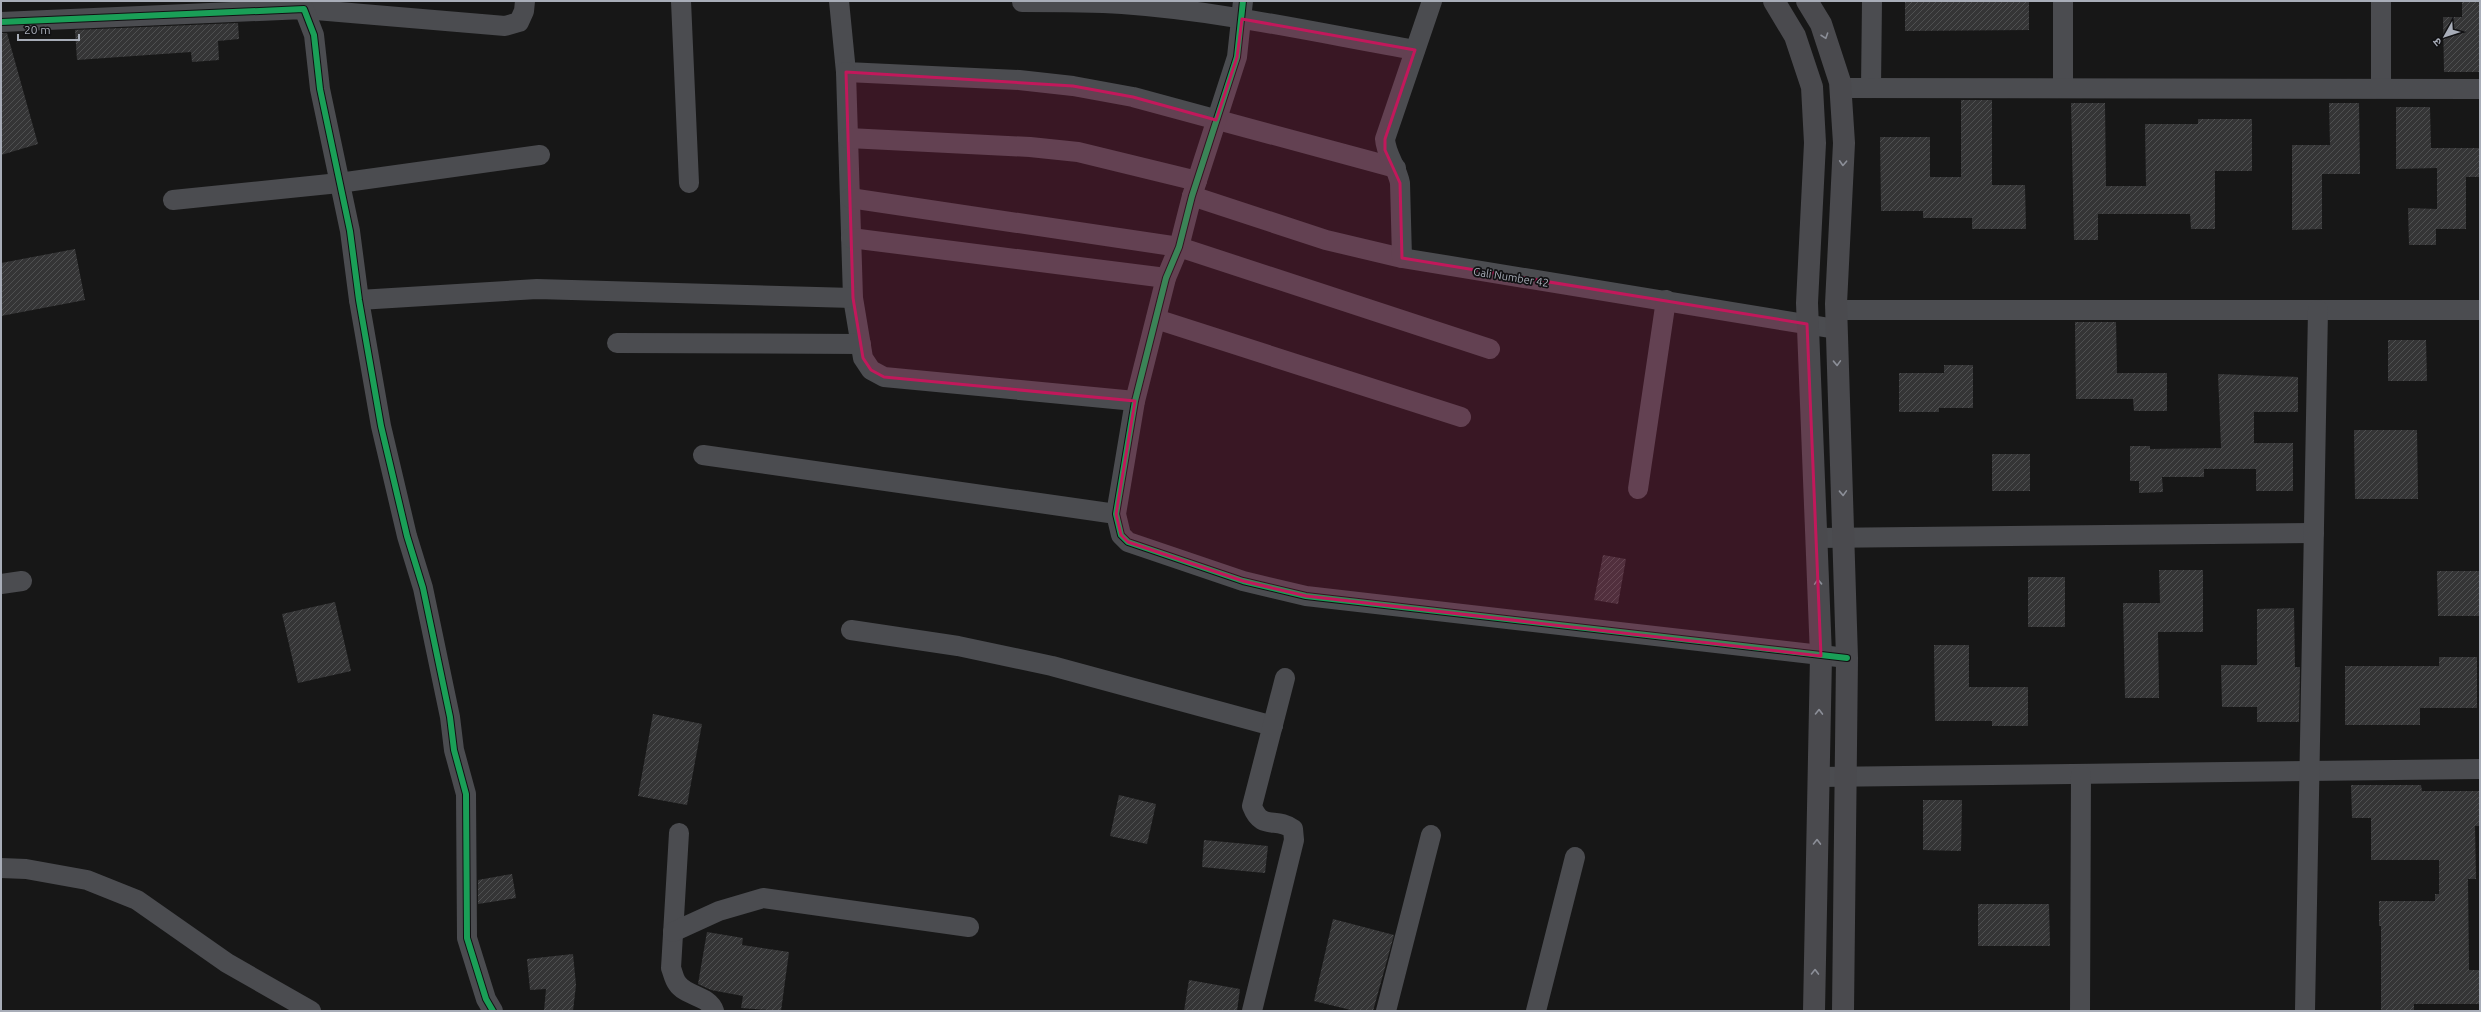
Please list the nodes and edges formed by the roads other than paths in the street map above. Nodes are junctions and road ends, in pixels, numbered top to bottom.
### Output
1 (525, 1) edge
2 (681, 1) edge
3 (839, 1) edge
4 (1432, 1) edge
5 (1774, 1) edge
6 (1807, 1) edge
7 (1872, 1) edge
8 (2063, 1) edge
9 (2381, 1) edge
10 (1022, 2) edge
11 (304, 9) junction
12 (1242, 10) edge
13 (1, 22) edge
14 (1415, 50) junction
15 (846, 72) junction
16 (1871, 87) junction
17 (2063, 87) junction
18 (2381, 87) junction
19 (1841, 88) junction
20 (2480, 89) edge
21 (1216, 120) junction
22 (848, 138) junction
23 (540, 155) dead end
24 (1396, 168) junction
25 (689, 182) dead end
26 (340, 183) junction
27 (1194, 189) junction
28 (850, 198) junction
29 (173, 200) dead end
30 (850, 238) junction
31 (1179, 247) junction
32 (1402, 258) junction
33 (1166, 278) junction
34 (853, 298) junction
35 (359, 300) junction
36 (1666, 300) junction
37 (2318, 310) junction
38 (2480, 310) edge
39 (1156, 319) junction
40 (1836, 320) junction
41 (1807, 324) junction
42 (617, 343) dead end
43 (861, 344) junction
44 (1490, 349) dead end
45 (1135, 401) junction
46 (1461, 417) dead end
47 (703, 455) dead end
48 (1638, 489) dead end
49 (1116, 514) junction
50 (2314, 533) junction
51 (1816, 538) junction
52 (1844, 538) junction
53 (22, 581) dead end
54 (1, 584) edge
55 (851, 630) dead end
56 (1821, 656) junction
57 (1847, 658) junction
58 (1285, 678) dead end
59 (1273, 726) junction
60 (2480, 768) edge
61 (2310, 771) junction
62 (2081, 775) junction
63 (1818, 777) junction
64 (1846, 778) junction
65 (679, 834) dead end
66 (1431, 835) dead end
67 (1575, 857) dead end
68 (1, 868) edge
69 (969, 927) dead end
70 (673, 932) junction
71 (312, 1011) edge
72 (493, 1011) edge
73 (714, 1011) edge
74 (1252, 1011) edge
75 (1386, 1011) edge
76 (1536, 1011) edge
77 (1814, 1011) edge
78 (1843, 1011) edge
79 (2080, 1011) edge
80 (2305, 1011) edge

1 - 11 street
2 - 25 street
3 - 15 street
4 - 14 street
5 - 41 street
6 -> 19 street
7 - 16 street
8 - 17 street
9 - 18 street
10 - 12 street
11 - 13 street
11 - 26 street
12 - 14 street
12 - 21 street
14 - 24 street
15 - 21 street
15 - 22 street
16 - 17 street
16 - 19 street
17 - 18 street
18 - 20 street
19 -> 40 street
21 - 24 street
21 - 27 street
22 - 27 street, Gali Number 42
22 - 28 street
23 - 26 street
24 - 32 street
26 - 29 street
26 - 35 street
27 - 31 street
27 - 32 street, Gali Number 42
28 - 30 street
28 - 31 street
30 - 33 street
30 - 34 street
31 - 33 street
31 - 44 street
32 - 36 street, Gali Number 42
33 - 39 street
34 - 35 street
34 - 43 street
35 - 72 street
36 - 41 street, Gali Number 42
36 - 48 street
37 - 38 street, Gali Number 42
37 - 40 street, Gali Number 42
37 - 50 street
39 - 45 street
39 - 46 street
40 - 41 street, Gali Number 42
40 -> 52 street
41 - 51 street
42 - 43 street
43 - 45 street
45 - 49 street
47 - 49 street
49 - 56 street
50 - 52 street
50 - 61 street
51 - 52 street
56 -> 51 street
52 - 57 street
53 - 54 street
55 - 59 street
56 - 57 street
63 -> 56 street
57 - 64 street
58 - 59 street
59 - 74 street
60 - 61 street
61 - 62 street
61 - 80 street
62 - 64 street
62 - 79 street
63 - 64 street
77 -> 63 street
64 - 78 street
65 - 70 street
66 - 75 street
67 - 76 street
68 - 71 street
69 - 70 street
70 - 73 street

